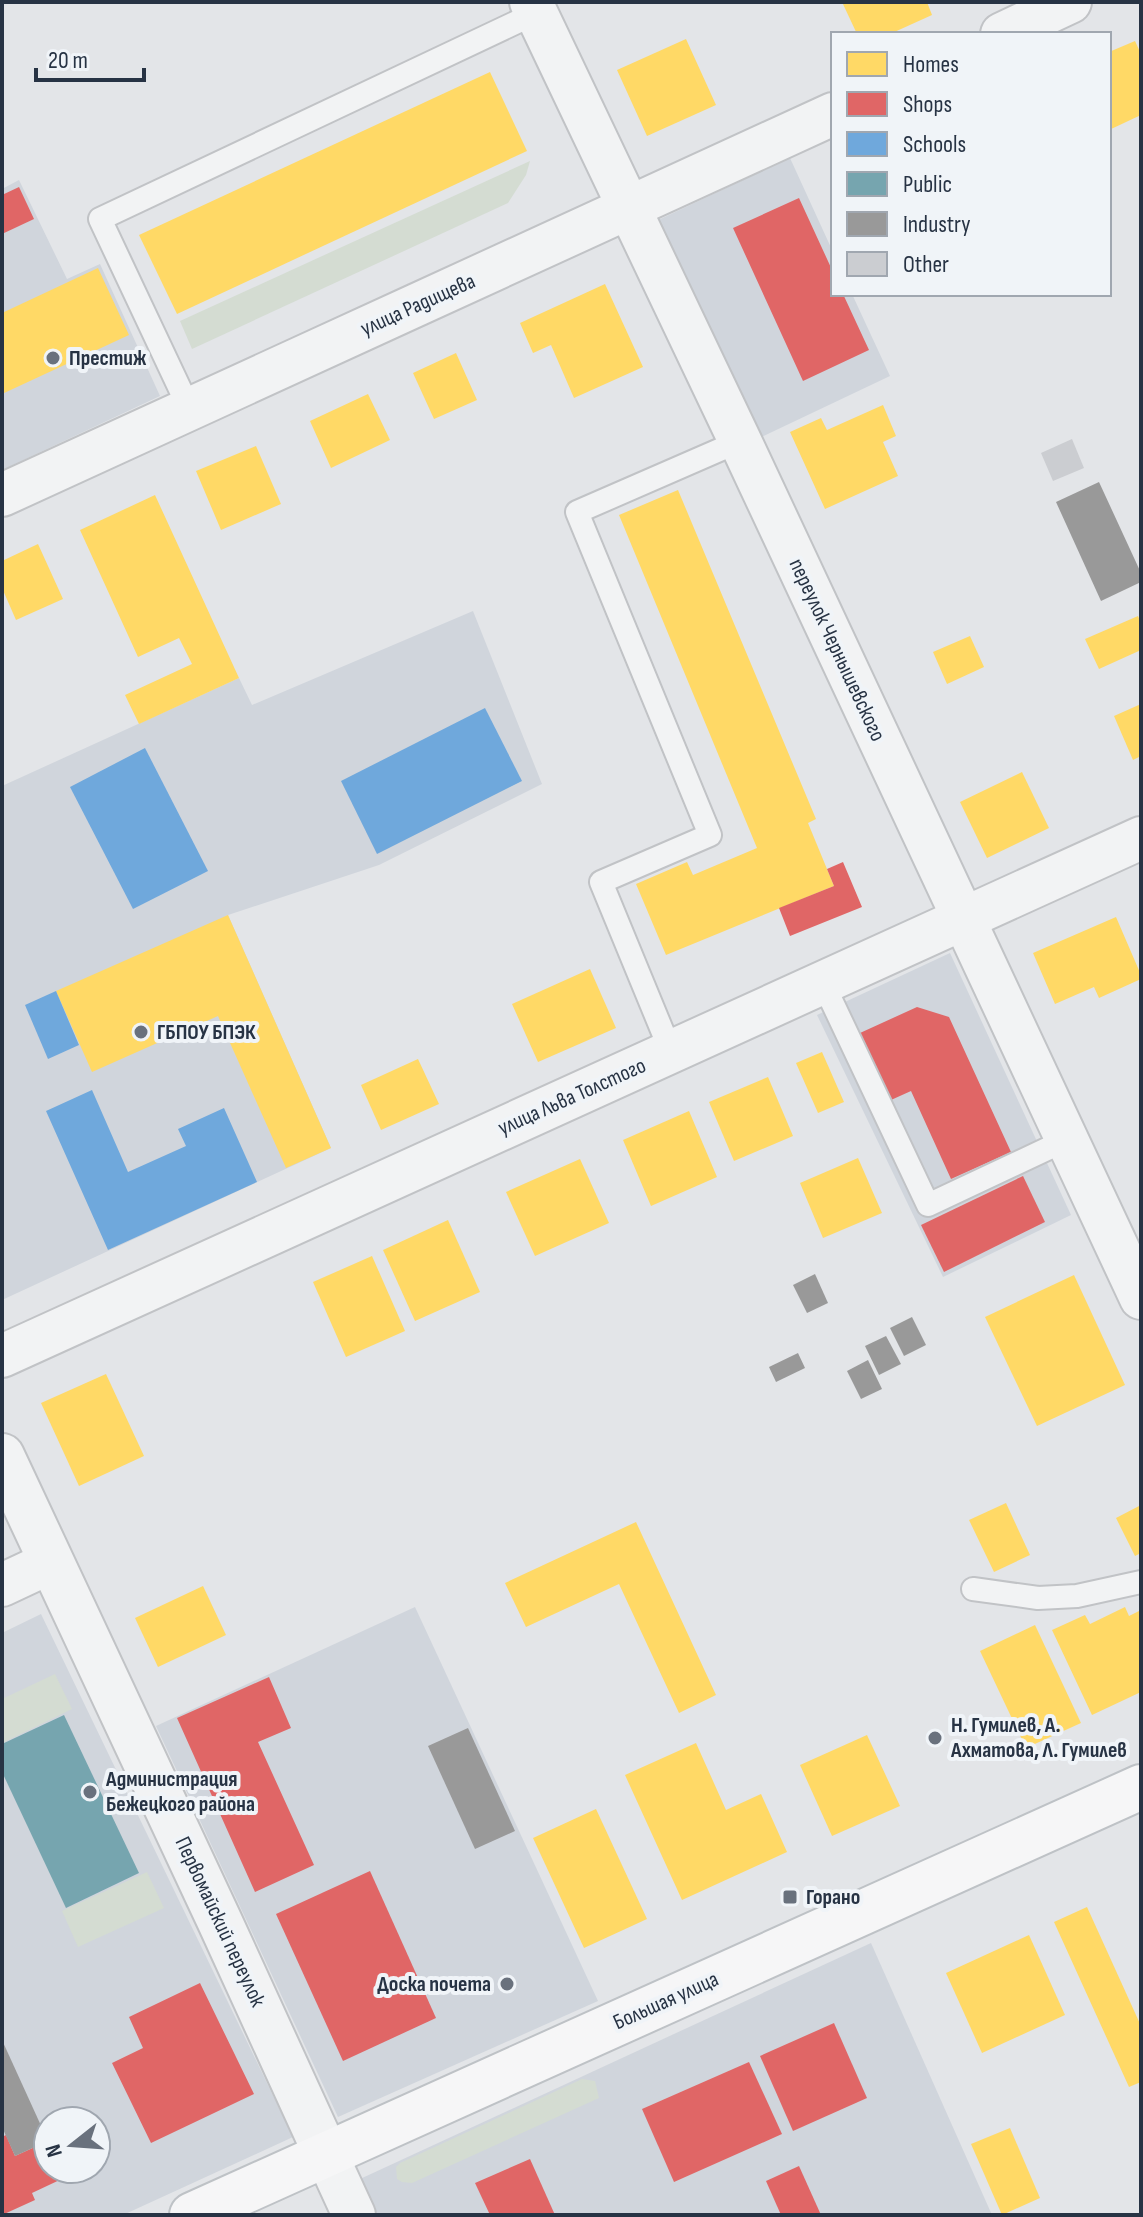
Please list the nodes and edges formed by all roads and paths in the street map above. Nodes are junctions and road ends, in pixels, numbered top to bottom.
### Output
1 (1070, 2) edge
2 (533, 7) edge
3 (1006, 32) edge
4 (831, 115) edge
5 (630, 209) junction
6 (189, 408) junction
7 (740, 441) junction
8 (2, 495) edge
9 (1141, 838) edge
10 (963, 920) junction
11 (823, 983) junction
12 (671, 1052) junction
13 (1066, 1140) junction
14 (1141, 1298) edge
15 (2, 1356) edge
16 (2, 1456) edge
17 (51, 1562) junction
18 (1141, 1582) edge
19 (2, 1585) edge
20 (973, 1589) dead end
21 (1141, 1787) edge
22 (326, 2154) junction
23 (192, 2215) edge
24 (354, 2215) edge

1 - 3 street
2 - 5 street, переулок Чернышевского
2 - 6 lane
4 - 5 street, улица Радищева
5 - 6 street, улица Радищева
5 - 7 street, переулок Чернышевского
6 - 8 street, улица Радищева
7 - 10 street, переулок Чернышевского
7 - 12 lane
9 - 10 street, улица Льва Толстого
10 - 11 street, улица Льва Толстого
10 - 13 street, переулок Чернышевского
11 - 12 street, улица Льва Толстого
11 - 13 lane
12 - 15 street, улица Льва Толстого
13 - 14 street, переулок Чернышевского
16 - 17 street, Первомайский переулок
17 - 19 street
17 - 22 street, Первомайский переулок
18 - 20 lane
21 - 22 main road, Большая улица
22 - 23 main road, Большая улица
22 - 24 street, Первомайский переулок

